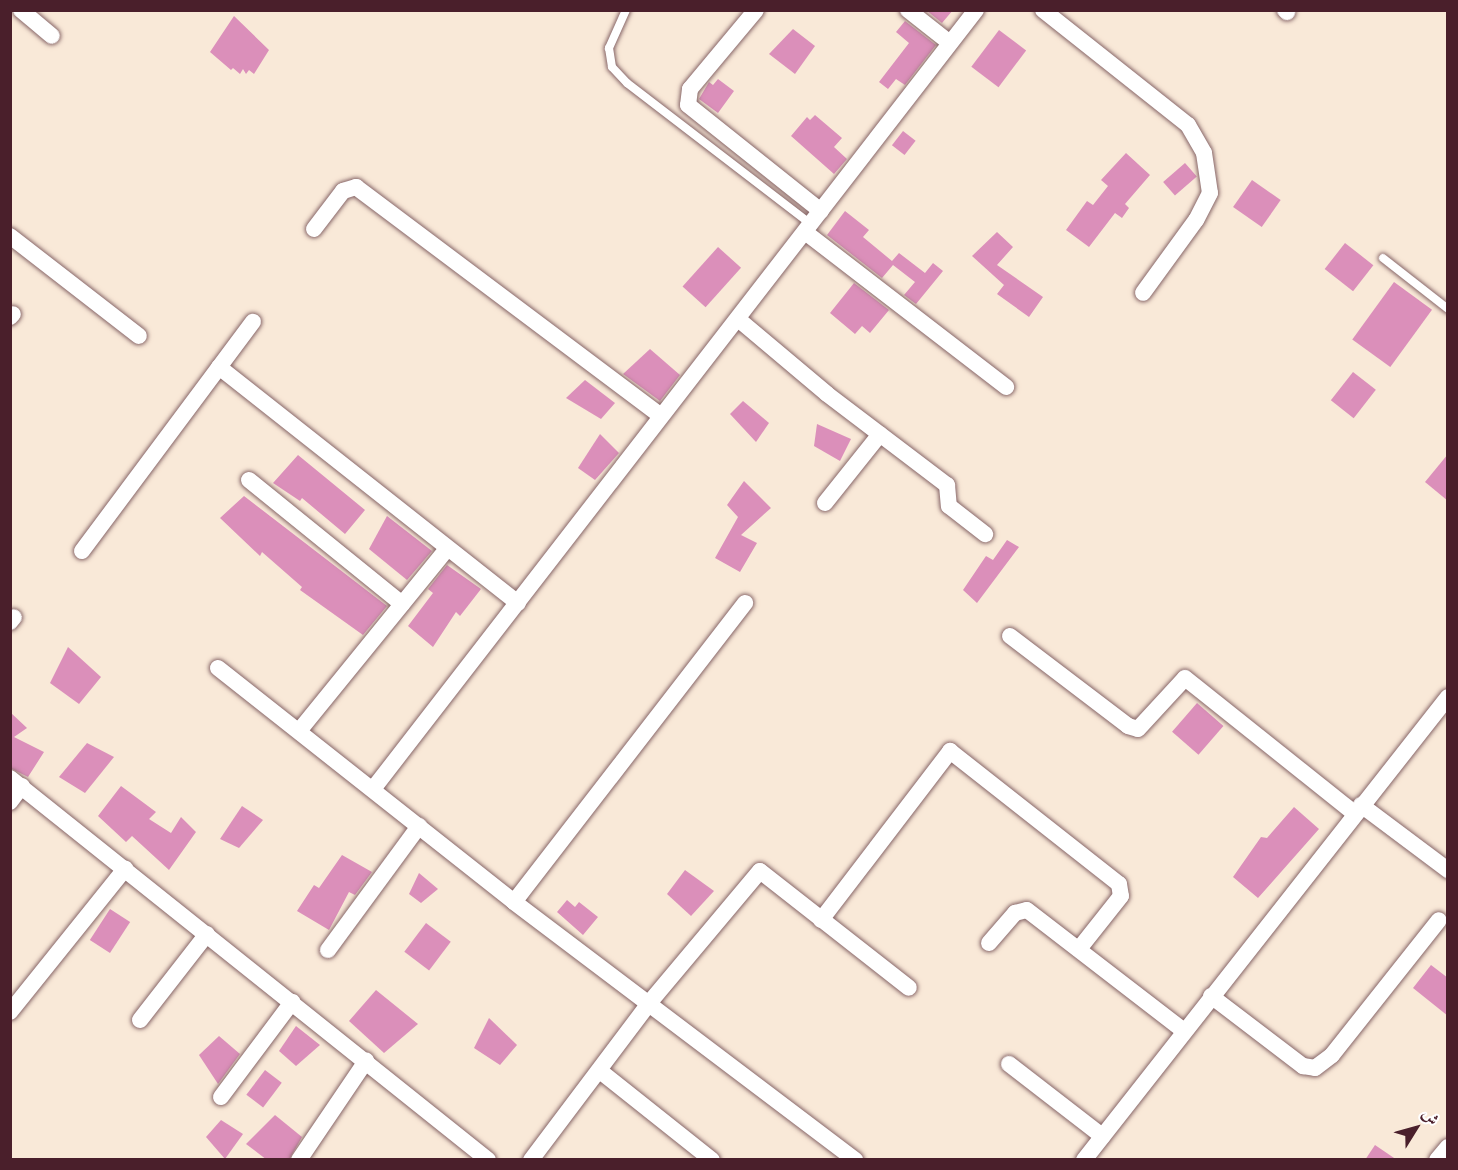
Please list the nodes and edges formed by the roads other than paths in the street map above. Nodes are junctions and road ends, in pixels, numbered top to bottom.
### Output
1 (21, 10) edge
2 (626, 10) edge
3 (756, 10) edge
4 (908, 10) edge
5 (976, 10) edge
6 (1043, 10) edge
7 (52, 36) dead end
8 (950, 43) junction
9 (812, 222) junction
10 (314, 229) dead end
11 (10, 236) edge
12 (1383, 258) dead end
13 (1143, 293) dead end
14 (1448, 309) edge
15 (738, 319) junction
16 (253, 322) dead end
17 (139, 336) dead end
18 (219, 367) junction
19 (1006, 387) dead end
20 (661, 416) junction
21 (880, 434) junction
22 (249, 480) dead end
23 (825, 503) dead end
24 (985, 534) dead end
25 (447, 549) junction
26 (82, 550) dead end
27 (518, 603) junction
28 (745, 603) dead end
29 (402, 604) junction
30 (1010, 636) dead end
31 (218, 668) dead end
32 (1448, 697) edge
33 (299, 731) junction
34 (16, 782) edge
35 (373, 789) junction
36 (10, 802) edge
37 (1357, 809) junction
38 (419, 826) junction
39 (125, 869) junction
40 (1448, 870) edge
41 (514, 902) junction
42 (821, 920) junction
43 (1439, 920) dead end
44 (207, 934) junction
45 (989, 943) dead end
46 (1079, 949) junction
47 (328, 950) dead end
48 (909, 988) dead end
49 (1211, 996) junction
50 (292, 1002) junction
51 (650, 1002) junction
52 (10, 1012) edge
53 (140, 1020) dead end
54 (1184, 1031) junction
55 (366, 1061) junction
56 (1010, 1064) dead end
57 (600, 1071) junction
58 (221, 1097) dead end
59 (1102, 1136) junction
60 (1448, 1147) edge
61 (299, 1160) edge
62 (488, 1160) edge
63 (531, 1160) edge
64 (712, 1160) edge
65 (855, 1160) edge
66 (1084, 1160) edge
67 (1437, 1160) edge

1 - 7 street
2 - 9 lane
3 - 9 street
4 - 8 street
5 - 8 street
6 - 13 street
8 - 9 street
9 - 15 street
9 - 19 street
10 - 20 street
11 - 17 street
12 - 14 lane
15 - 20 street
15 - 21 street
16 - 18 street
18 - 25 street
18 - 26 street
20 - 27 street
21 - 23 street
21 - 24 street
22 - 29 street
25 - 27 street
25 - 29 street
27 - 35 street
28 - 41 street
29 - 33 street
30 - 37 street
31 - 33 street
32 - 37 street
33 - 35 street
34 - 36 street
34 - 39 street
35 - 38 street
37 - 40 street
37 - 49 street
38 - 41 street
38 - 47 street
39 - 44 street
39 - 52 street
41 - 51 street
42 - 46 street
42 - 48 street
42 - 51 street
43 - 49 street
44 - 50 street
44 - 53 street
45 - 46 street
46 - 54 street
49 - 54 street
50 - 55 street
50 - 58 street
51 - 57 street
51 - 65 street
54 - 59 street
55 - 61 street
55 - 62 street
56 - 59 street
57 - 63 street
57 - 64 street
59 - 66 street
60 - 67 street

